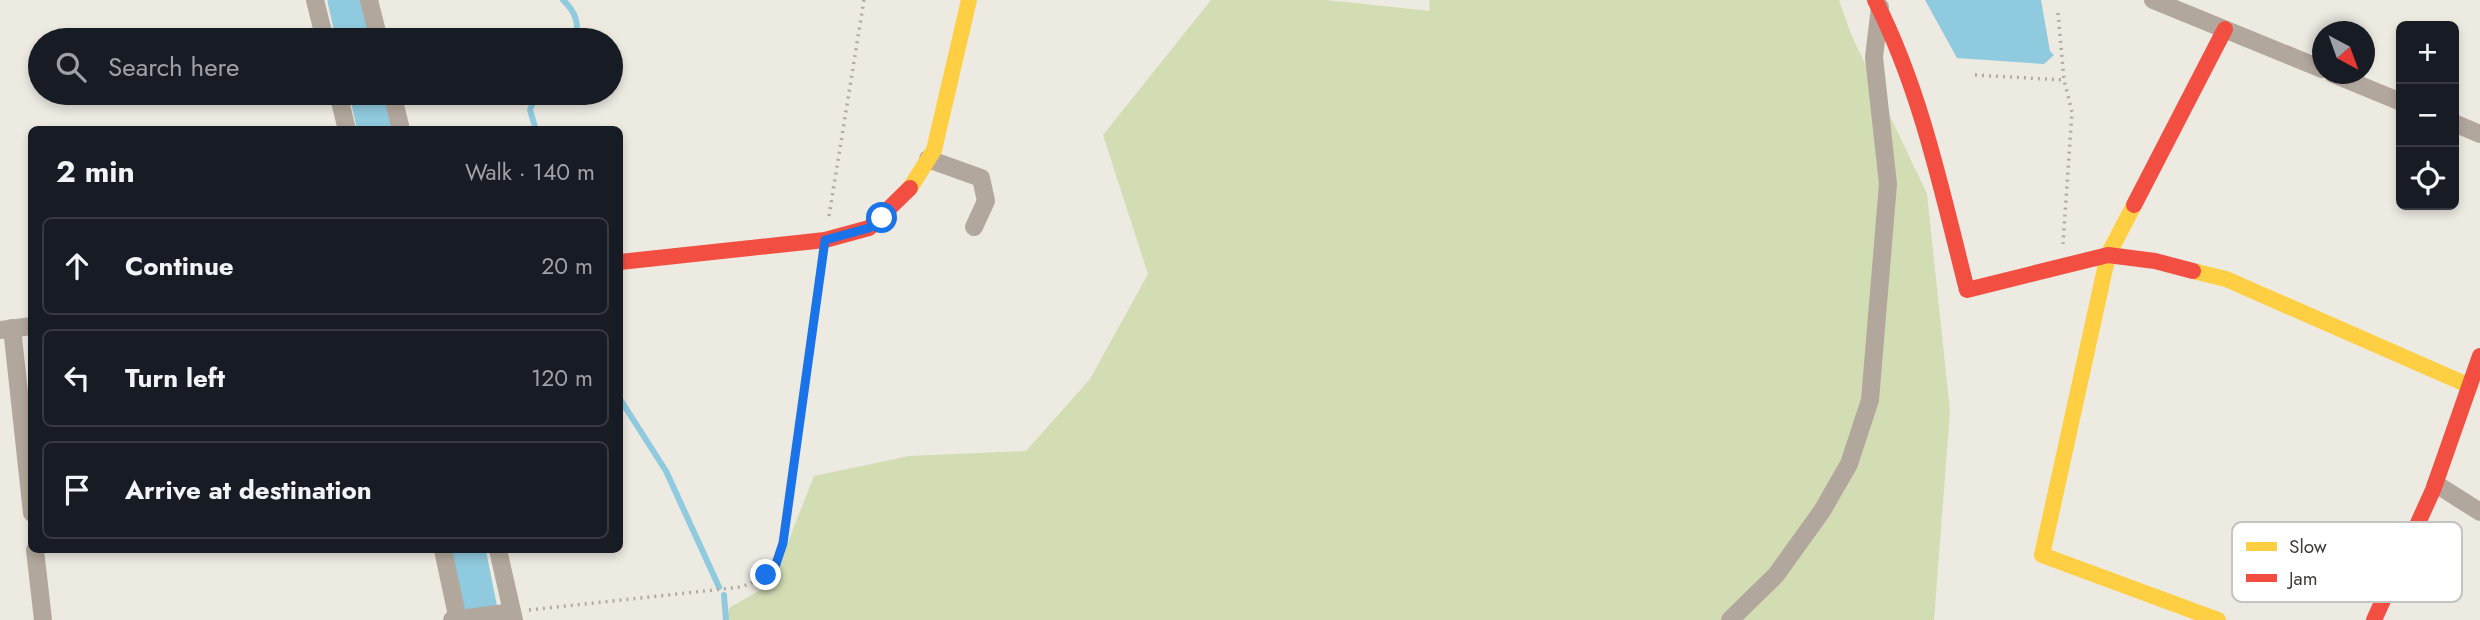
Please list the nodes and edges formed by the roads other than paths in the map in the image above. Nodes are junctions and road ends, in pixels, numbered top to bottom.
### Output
1 (315, 0) edge
2 (369, 0) edge
3 (969, 0) edge
4 (2153, 0) edge
5 (1879, 4) edge
6 (322, 28) edge
7 (376, 28) edge
8 (2225, 29) junction
9 (2312, 65) edge
10 (2357, 84) edge
11 (2396, 100) edge
12 (341, 105) edge
13 (395, 105) edge
14 (2459, 125) edge
15 (346, 126) edge
16 (400, 126) edge
17 (2480, 134) edge
18 (928, 159) junction
19 (974, 227) dead end
20 (2108, 255) junction
21 (623, 262) edge
22 (28, 326) edge
23 (6, 329) edge
24 (2480, 356) edge
25 (2470, 386) junction
26 (2436, 484) junction
27 (28, 485) edge
28 (2480, 512) edge
29 (2421, 522) edge
30 (35, 553) edge
31 (444, 553) edge
32 (499, 553) edge
33 (2384, 602) edge
34 (513, 616) edge
35 (43, 620) edge
36 (452, 620) edge
37 (458, 620) edge
38 (1730, 620) edge
39 (2218, 620) edge
40 (2374, 620) edge

1 - 6 street
2 - 7 street
3 - 18 street
4 - 8 street
5 - 20 street
5 - 38 street
8 - 9 street
8 - 20 street
10 - 11 street
12 - 15 street
13 - 16 street
14 - 17 street
18 - 19 street
18 - 21 street
20 - 25 street
20 - 39 street
22 - 23 street
23 - 27 street
24 - 25 street
25 - 26 street
26 - 28 street
26 - 29 street
30 - 35 street
31 - 37 street
32 - 34 street
33 - 40 street
34 - 37 street
36 - 37 street

